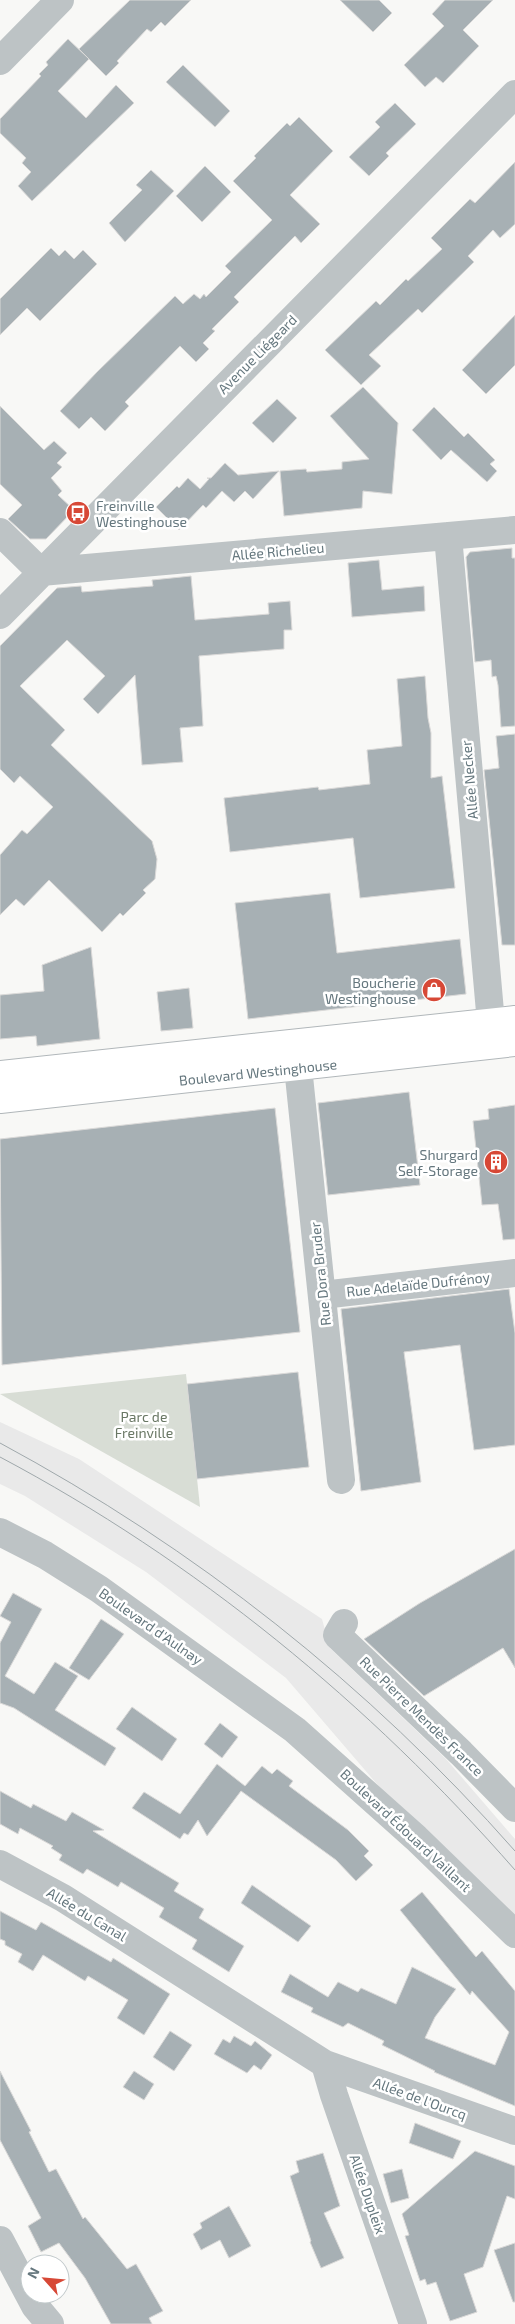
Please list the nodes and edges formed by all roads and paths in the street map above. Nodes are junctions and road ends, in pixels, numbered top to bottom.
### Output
1 (60, 0) edge
2 (3, 52) edge
3 (515, 94) edge
4 (515, 530) edge
5 (0, 532) edge
6 (448, 536) junction
7 (41, 572) junction
8 (0, 615) edge
9 (503, 1022) edge
10 (515, 1042) edge
11 (298, 1067) junction
12 (0, 1075) edge
13 (0, 1099) edge
14 (515, 1274) edge
15 (322, 1295) junction
16 (341, 1480) dead end
17 (0, 1532) edge
18 (344, 1623) dead end
19 (295, 1730) joint
20 (515, 1808) edge
21 (0, 1864) edge
22 (515, 1934) edge
23 (325, 2064) junction
24 (515, 2131) edge
25 (0, 2240) edge
26 (50, 2324) edge
27 (412, 2324) edge

1 - 2 street
3 - 7 street, Avenue Liégeard
4 - 6 street, Allée Richelieu
5 - 7 street
6 - 7 street, Allée Richelieu
6 - 9 street, Allée Necker
7 - 8 street, Avenue Liégeard
9 - 12 main road, Boulevard Westinghouse
10 - 11 main road, Boulevard Westinghouse
11 - 13 main road, Boulevard Westinghouse
11 - 15 street, Rue Dora Bruder
14 - 15 street, Rue Adelaïde Dufrénoy
15 - 16 street, Rue Dora Bruder
17 - 19 street, Boulevard d'Aulnay
18 - 20 street, Rue Pierre Mendès France
19 - 22 street, Boulevard Édouard Vaillant
21 - 23 street, Allée du Canal
23 - 24 street, Allée de l'Ourcq
23 - 27 street, Allée Dupleix
25 - 26 street

